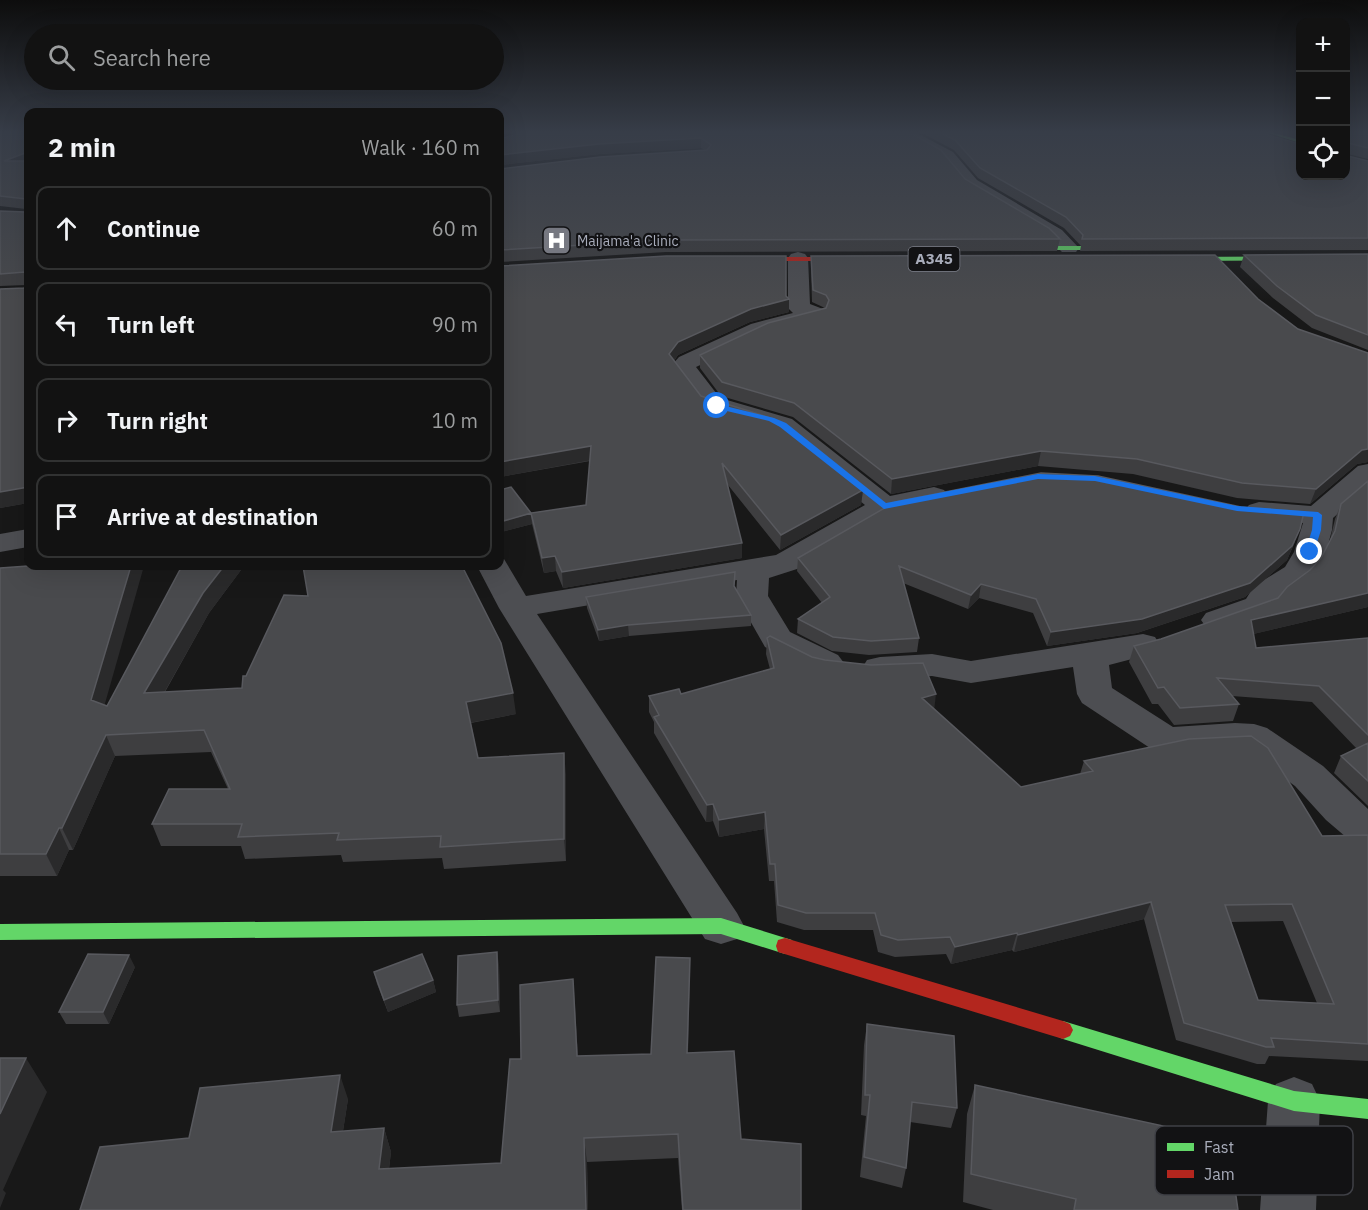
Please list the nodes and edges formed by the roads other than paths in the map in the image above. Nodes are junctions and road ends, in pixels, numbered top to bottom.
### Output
1 (979, 188) edge
2 (1368, 247) edge
3 (998, 248) edge
4 (1069, 248) junction
5 (798, 258) junction
6 (1368, 258) edge
7 (1008, 259) edge
8 (1218, 259) junction
9 (1241, 282) edge
10 (1368, 472) edge
11 (954, 492) edge
12 (884, 506) junction
13 (1237, 509) edge
14 (1318, 515) junction
15 (24, 539) edge
16 (0, 543) edge
17 (786, 562) junction
18 (495, 570) edge
19 (516, 608) junction
20 (1171, 636) junction
21 (1368, 832) edge
22 (721, 926) junction
23 (0, 932) edge
24 (1294, 1101) junction
25 (1368, 1109) edge
26 (1293, 1126) edge
27 (1289, 1195) edge
28 (1288, 1210) edge

1 - 4 street
2 - 8 main road
3 - 4 main road
4 - 7 main road
5 - 5 main road
5 - 12 street
6 - 8 main road
8 - 9 street
10 - 14 street
11 - 12 street
12 - 17 street
13 - 14 street
14 - 20 street
15 - 16 street
17 - 19 street
17 - 20 street
18 - 19 street
19 - 22 street
20 - 21 street
22 - 23 main road
22 - 24 main road
24 - 25 main road
24 - 26 street
27 - 28 street

